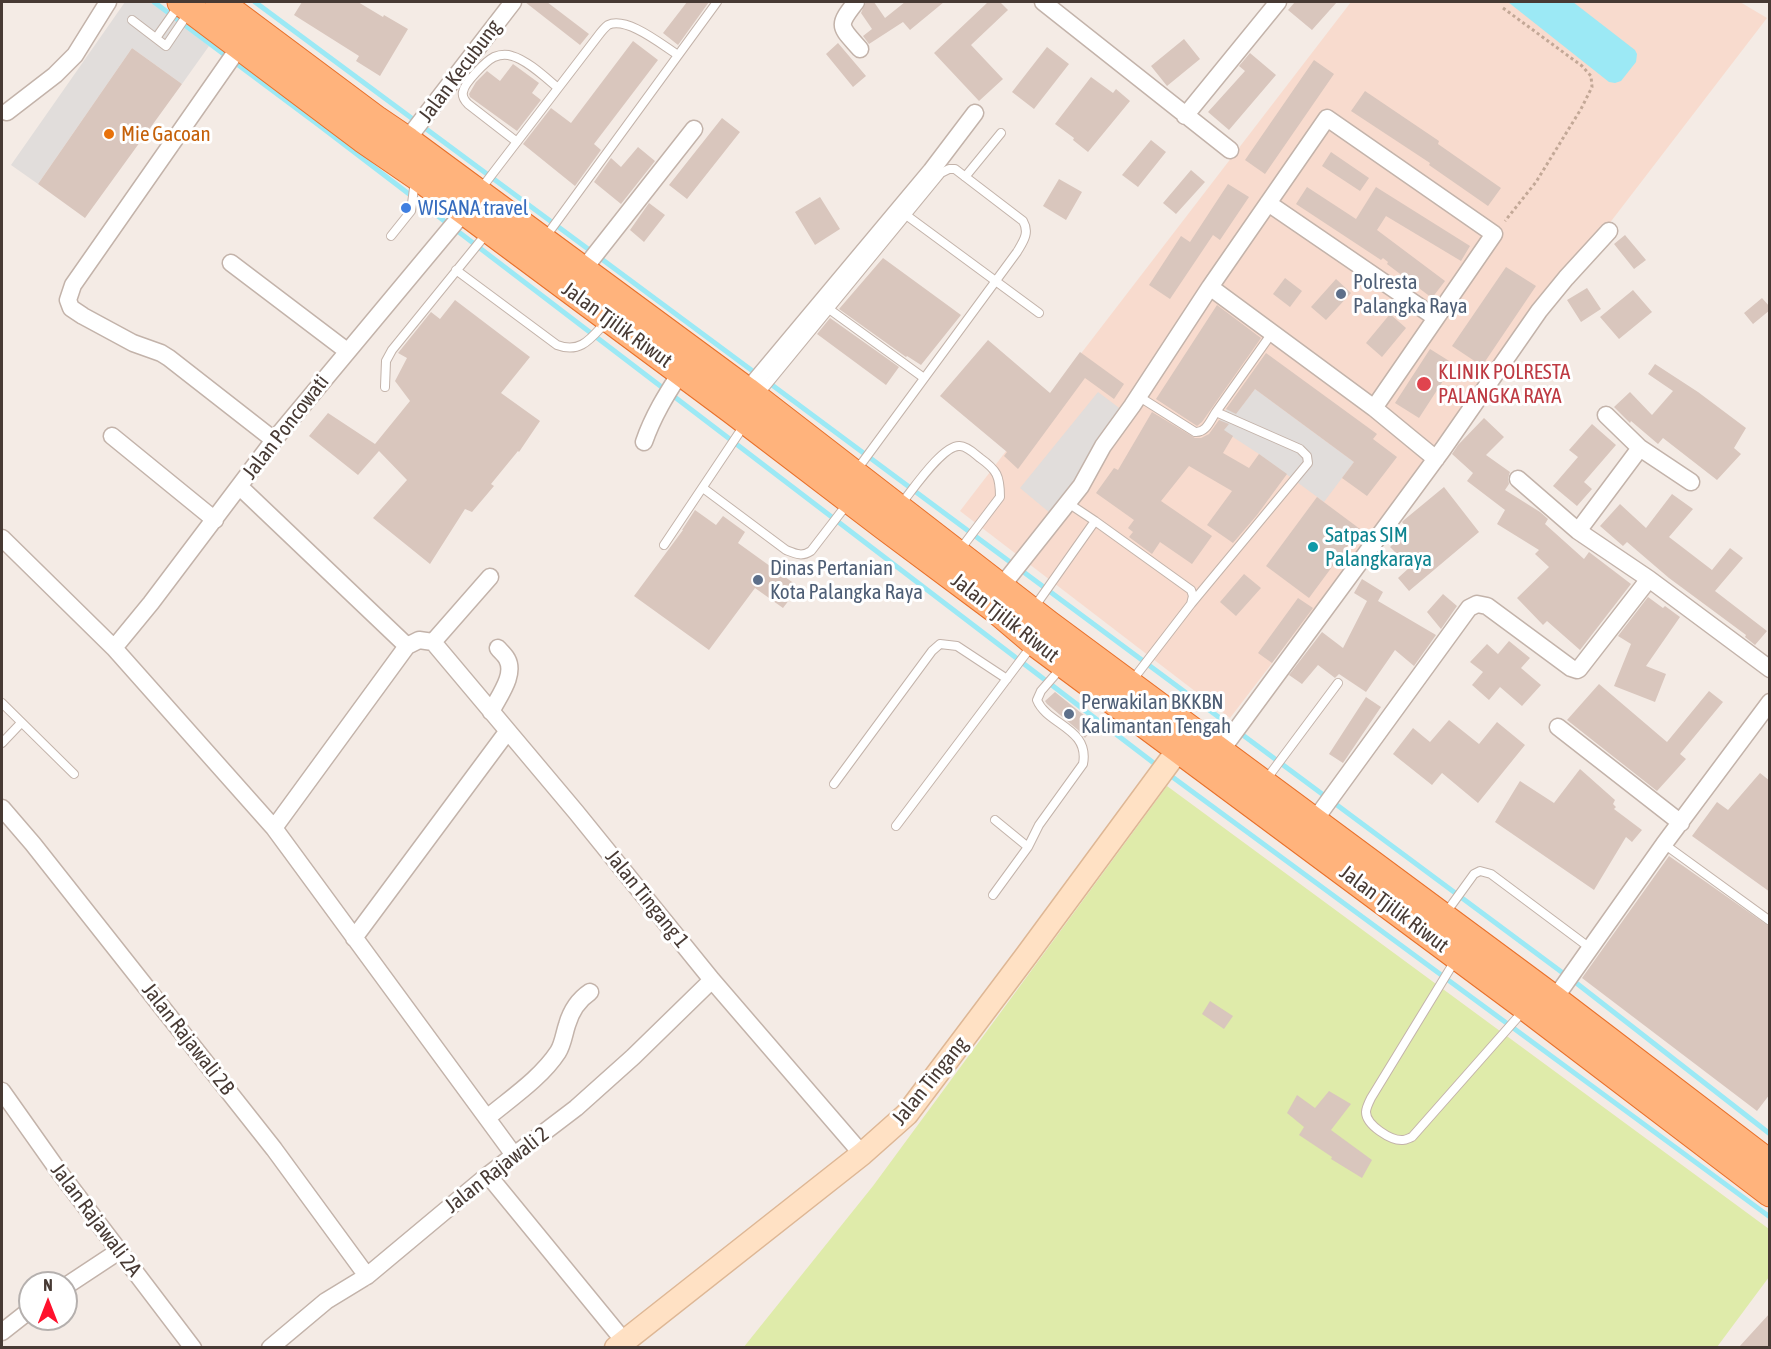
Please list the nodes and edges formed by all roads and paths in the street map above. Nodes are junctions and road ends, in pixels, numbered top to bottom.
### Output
1 (108, 2) edge
2 (219, 2) edge
3 (513, 2) edge
4 (717, 2) edge
5 (856, 2) edge
6 (1043, 2) edge
7 (1278, 2) edge
8 (184, 4) edge
9 (1503, 8) dead end
10 (132, 20) dead end
11 (156, 38) junction
12 (240, 46) junction
13 (860, 49) dead end
14 (678, 55) junction
15 (558, 88) junction
16 (7, 112) dead end
17 (975, 113) dead end
18 (1185, 116) junction
19 (694, 129) dead end
20 (1001, 133) dead end
21 (517, 142) junction
22 (399, 149) junction
23 (1230, 150) dead end
24 (417, 176) junction
25 (965, 177) junction
26 (471, 202) junction
27 (1268, 203) junction
28 (906, 215) junction
29 (490, 230) junction
30 (1609, 231) dead end
31 (1494, 234) junction
32 (391, 236) dead end
33 (543, 241) junction
34 (231, 263) dead end
35 (456, 270) junction
36 (583, 270) junction
37 (997, 280) junction
38 (1210, 287) junction
39 (829, 309) junction
40 (1039, 313) dead end
41 (610, 318) junction
42 (1436, 318) junction
43 (1272, 333) junction
44 (347, 351) junction
45 (681, 372) junction
46 (924, 378) junction
47 (385, 387) dead end
48 (1138, 396) junction
49 (750, 404) junction
50 (1374, 408) junction
51 (1216, 412) junction
52 (1606, 415) dead end
53 (112, 436) dead end
54 (274, 440) junction
55 (645, 442) dead end
56 (1640, 448) junction
57 (1436, 459) junction
58 (854, 474) junction
59 (1518, 479) dead end
60 (1691, 482) dead end
61 (240, 487) junction
62 (703, 488) junction
63 (850, 500) junction
64 (1068, 503) junction
65 (898, 508) junction
66 (214, 520) junction
67 (1095, 521) junction
68 (1578, 531) junction
69 (2, 538) edge
70 (664, 545) dead end
71 (957, 554) junction
72 (490, 577) dead end
73 (1649, 579) junction
74 (1001, 595) junction
75 (1191, 604) junction
76 (1032, 611) junction
77 (433, 642) junction
78 (1034, 642) junction
79 (407, 646) junction
80 (114, 648) junction
81 (498, 648) dead end
82 (1064, 665) junction
83 (1770, 669) edge
84 (1007, 679) junction
85 (1338, 683) dead end
86 (1129, 685) junction
87 (1770, 702) edge
88 (2, 703) edge
89 (491, 712) junction
90 (21, 723) junction
91 (1558, 727) dead end
92 (507, 732) junction
93 (2, 743) edge
94 (1178, 750) junction
95 (1220, 752) junction
96 (74, 774) dead end
97 (1263, 783) junction
98 (834, 784) dead end
99 (2, 808) edge
100 (995, 820) dead end
101 (1314, 821) junction
102 (1681, 823) junction
103 (896, 826) dead end
104 (274, 828) junction
105 (1665, 844) junction
106 (1028, 847) junction
107 (993, 895) dead end
108 (1443, 916) junction
109 (1770, 921) edge
110 (354, 938) junction
111 (1590, 948) junction
112 (1458, 956) junction
113 (712, 980) junction
114 (590, 992) dead end
115 (1540, 1008) junction
116 (2, 1091) edge
117 (487, 1118) junction
118 (862, 1154) junction
119 (514, 1155) junction
120 (1770, 1164) edge
121 (488, 1175) junction
122 (1770, 1193) edge
123 (119, 1251) junction
124 (367, 1276) junction
125 (78, 1278) edge
126 (18, 1319) edge
127 (2, 1332) edge
128 (620, 1344) edge
129 (194, 1347) edge
130 (270, 1347) edge

1 - 16 street
2 - 22 highway, Jalan Tjilik Riwut
3 - 22 street, Jalan Kecubung
4 - 14 lane
5 - 13 street
6 - 18 street
7 - 18 street
8 - 11 lane
8 - 11 lane
8 - 12 highway, Jalan Tjilik Riwut
9 - 31 path
10 - 11 lane
12 - 22 highway, Jalan Tjilik Riwut
12 - 54 street
14 - 15 lane
14 - 33 lane
15 - 21 lane
15 - 21 lane
17 - 49 street
18 - 23 street
19 - 36 street
20 - 25 lane
21 - 26 lane
22 - 24 highway, Jalan Tjilik Riwut
22 - 26 highway, Jalan Tjilik Riwut
24 - 26 highway, Jalan Tjilik Riwut
24 - 32 lane
25 - 28 lane
25 - 37 lane
26 - 29 highway, Jalan Tjilik Riwut
26 - 33 highway, Jalan Tjilik Riwut
26 - 44 street, Jalan Poncowati
27 - 31 street
27 - 38 street
27 - 42 street
28 - 37 lane
28 - 39 lane
29 - 35 lane
29 - 41 highway, Jalan Tjilik Riwut
30 - 57 street
31 - 42 street
33 - 36 highway, Jalan Tjilik Riwut
34 - 44 street
35 - 41 lane
35 - 47 lane
36 - 49 highway, Jalan Tjilik Riwut
37 - 40 lane
37 - 46 lane
38 - 43 street
38 - 48 street
39 - 46 lane
39 - 49 lane
41 - 45 highway, Jalan Tjilik Riwut
42 - 50 street
43 - 50 street
43 - 51 lane
44 - 54 street, Jalan Poncowati
45 - 49 highway, Jalan Tjilik Riwut
45 - 55 street
46 - 58 lane
48 - 51 lane
48 - 64 street
49 - 58 highway, Jalan Tjilik Riwut
49 - 62 lane
49 - 63 highway, Jalan Tjilik Riwut
50 - 57 street
51 - 75 lane
52 - 56 street
53 - 66 street
54 - 61 street, Jalan Poncowati
56 - 60 street
56 - 68 street
57 - 95 street
58 - 65 highway, Jalan Tjilik Riwut
59 - 68 street
61 - 66 street, Jalan Poncowati
61 - 79 street
62 - 63 lane
62 - 70 lane
63 - 74 highway, Jalan Tjilik Riwut
64 - 67 lane
64 - 74 street
65 - 71 highway, Jalan Tjilik Riwut
65 - 71 lane
66 - 80 street, Jalan Poncowati
67 - 75 lane
67 - 76 lane
68 - 73 street
69 - 80 street
71 - 74 highway, Jalan Tjilik Riwut
72 - 77 street
73 - 83 street
73 - 101 street
74 - 76 highway, Jalan Tjilik Riwut
74 - 78 highway, Jalan Tjilik Riwut
75 - 86 lane
76 - 86 highway, Jalan Tjilik Riwut
77 - 79 street
77 - 89 street, Jalan Tingang 1
78 - 82 highway, Jalan Tjilik Riwut
78 - 84 lane
79 - 104 street
80 - 104 street
81 - 89 street
82 - 94 highway, Jalan Tjilik Riwut
82 - 106 lane
84 - 98 lane
84 - 103 lane
85 - 97 lane
86 - 95 highway, Jalan Tjilik Riwut
87 - 102 street
88 - 90 lane
89 - 92 street, Jalan Tingang 1
90 - 93 lane
90 - 96 lane
91 - 102 street
92 - 110 street
92 - 113 street, Jalan Tingang 1
94 - 112 highway, Jalan Tjilik Riwut
94 - 118 main road, Jalan Tingang
95 - 97 highway, Jalan Tjilik Riwut
97 - 101 highway, Jalan Tjilik Riwut
99 - 124 street, Jalan Rajawali 2B
100 - 106 lane
101 - 108 highway, Jalan Tjilik Riwut
102 - 105 street
104 - 110 street
105 - 109 lane
105 - 111 street
106 - 107 lane
108 - 111 lane
108 - 115 highway, Jalan Tjilik Riwut
110 - 117 street
111 - 115 street
112 - 115 highway, Jalan Tjilik Riwut
112 - 115 lane
113 - 118 street, Jalan Tingang 1
113 - 119 street, Jalan Rajawali 2
114 - 117 street
115 - 120 highway, Jalan Tjilik Riwut
115 - 122 highway, Jalan Tjilik Riwut
116 - 123 street, Jalan Rajawali 2A
117 - 119 street
118 - 128 main road, Jalan Tingang
119 - 121 street, Jalan Rajawali 2
121 - 124 street, Jalan Rajawali 2
121 - 128 street
123 - 125 street
123 - 129 street, Jalan Rajawali 2A
124 - 130 street, Jalan Rajawali 2
126 - 127 street

